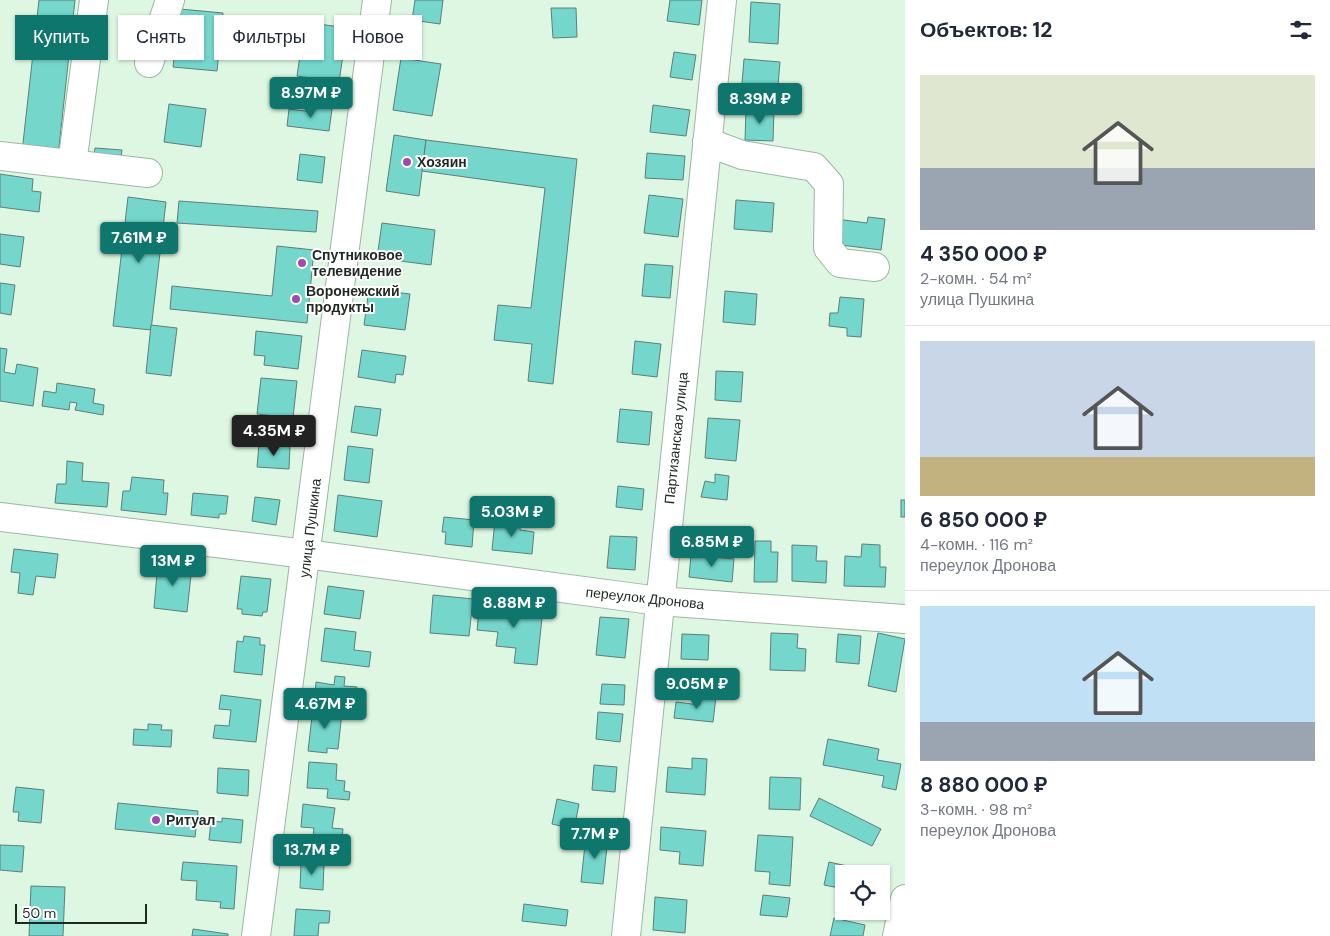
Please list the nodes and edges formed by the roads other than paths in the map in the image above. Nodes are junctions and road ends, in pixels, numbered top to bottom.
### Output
1 (94, 0) edge
2 (170, 0) edge
3 (377, 0) edge
4 (722, 0) edge
5 (149, 63) dead end
6 (707, 142) junction
7 (0, 156) edge
8 (72, 164) junction
9 (148, 173) dead end
10 (875, 267) dead end
11 (0, 518) edge
12 (306, 554) junction
13 (659, 601) junction
14 (905, 619) edge
15 (905, 900) edge
16 (629, 935) edge
17 (256, 936) edge
18 (897, 936) edge

1 - 8 street
2 - 5 street
3 - 12 street, улица Пушкина
4 - 6 street, Партизанская улица
6 - 10 street
6 - 13 street, Партизанская улица
7 - 8 street
8 - 9 street
11 - 12 street, переулок Дронова
12 - 13 street, переулок Дронова
12 - 17 street, улица Пушкина
13 - 14 street, переулок Дронова
13 - 16 street, Партизанская улица
15 - 18 street

